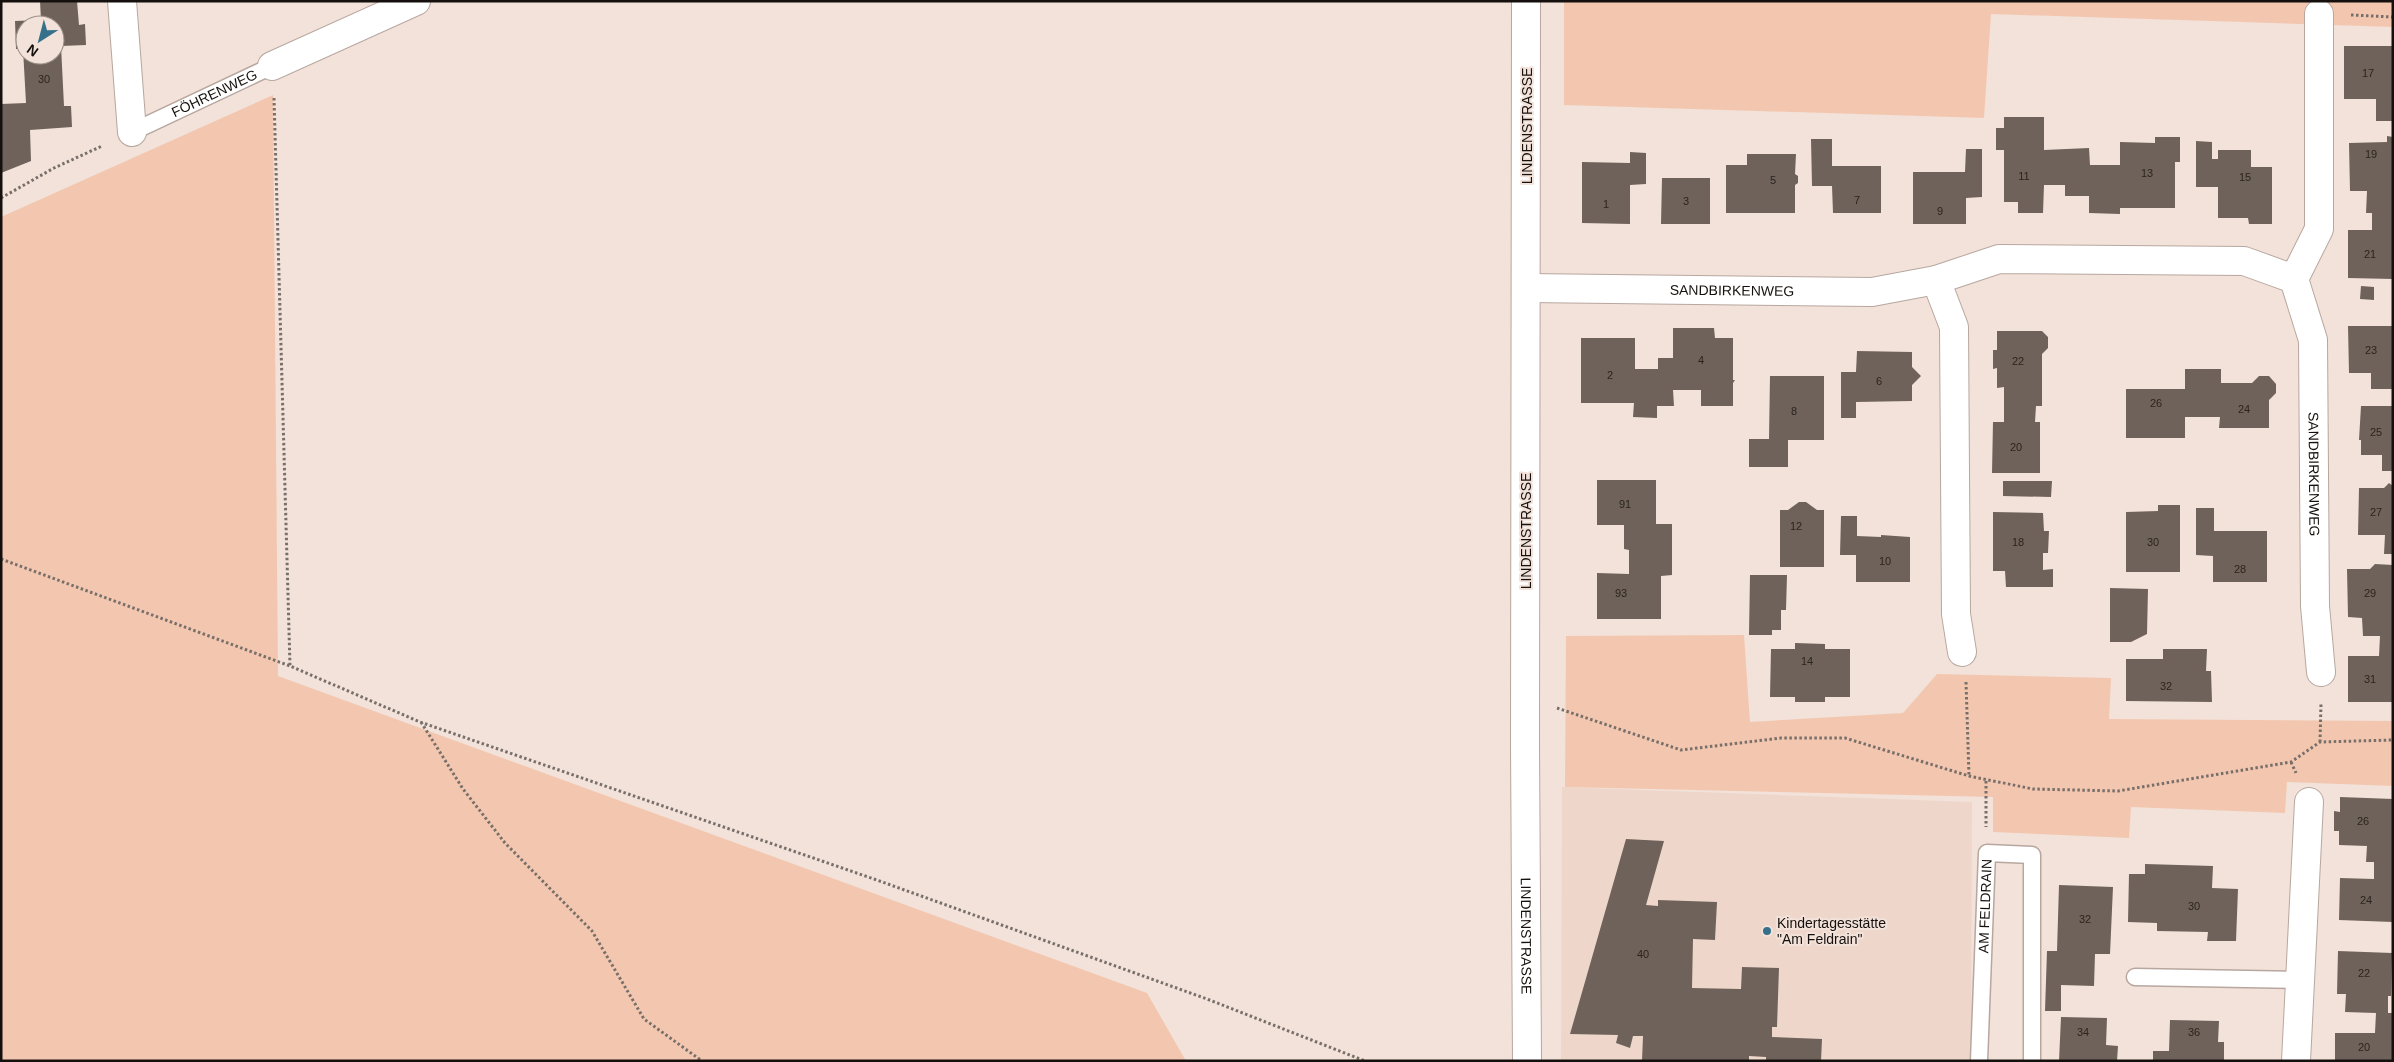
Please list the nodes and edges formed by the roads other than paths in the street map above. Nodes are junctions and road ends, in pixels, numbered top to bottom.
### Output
1 (122, 1) edge
2 (416, 1) edge
3 (1526, 1) edge
4 (2319, 14) road end
5 (272, 66) joint
6 (132, 132) joint
7 (2294, 279) junction
8 (1936, 280) junction
9 (1527, 288) junction
10 (1962, 652) road end
11 (2321, 672) road end
12 (2309, 802) dead end
13 (2135, 977) dead end
14 (2301, 980) junction
15 (1526, 1061) edge
16 (1979, 1061) edge
17 (2032, 1061) edge
18 (2296, 1061) edge

1 - 6 street
2 - 5 street, FÖHRENWEG
3 - 9 street, LINDENSTRASSE
4 - 7 street
5 - 6 lane, FÖHRENWEG
7 - 8 street, SANDBIRKENWEG
7 - 11 street, SANDBIRKENWEG
8 - 9 street, SANDBIRKENWEG
8 - 10 street
9 - 15 street, LINDENSTRASSE
12 - 14 street
13 - 14 lane
14 - 18 street
16 - 17 lane, AM FELDRAIN

